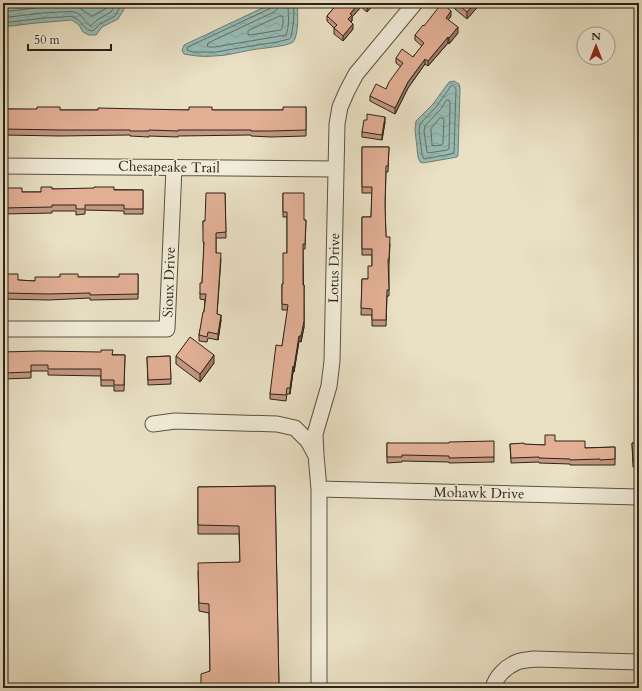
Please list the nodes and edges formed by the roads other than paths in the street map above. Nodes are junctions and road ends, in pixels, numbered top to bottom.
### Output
1 (415, 3) edge
2 (3, 166) edge
3 (174, 168) junction
4 (336, 169) junction
5 (3, 329) edge
6 (153, 424) dead end
7 (316, 455) junction
8 (319, 488) junction
9 (639, 497) edge
10 (639, 662) edge
11 (319, 688) edge
12 (493, 688) edge

1 - 4 street, Lotus Drive
2 - 3 street, Chesapeake Trail
3 - 4 street, Chesapeake Trail
3 - 5 street, Sioux Drive
4 - 7 street, Lotus Drive
6 - 7 street
7 - 8 street, Lotus Drive
8 - 9 street, Mohawk Drive
8 - 11 street, Lotus Drive
10 - 12 street

